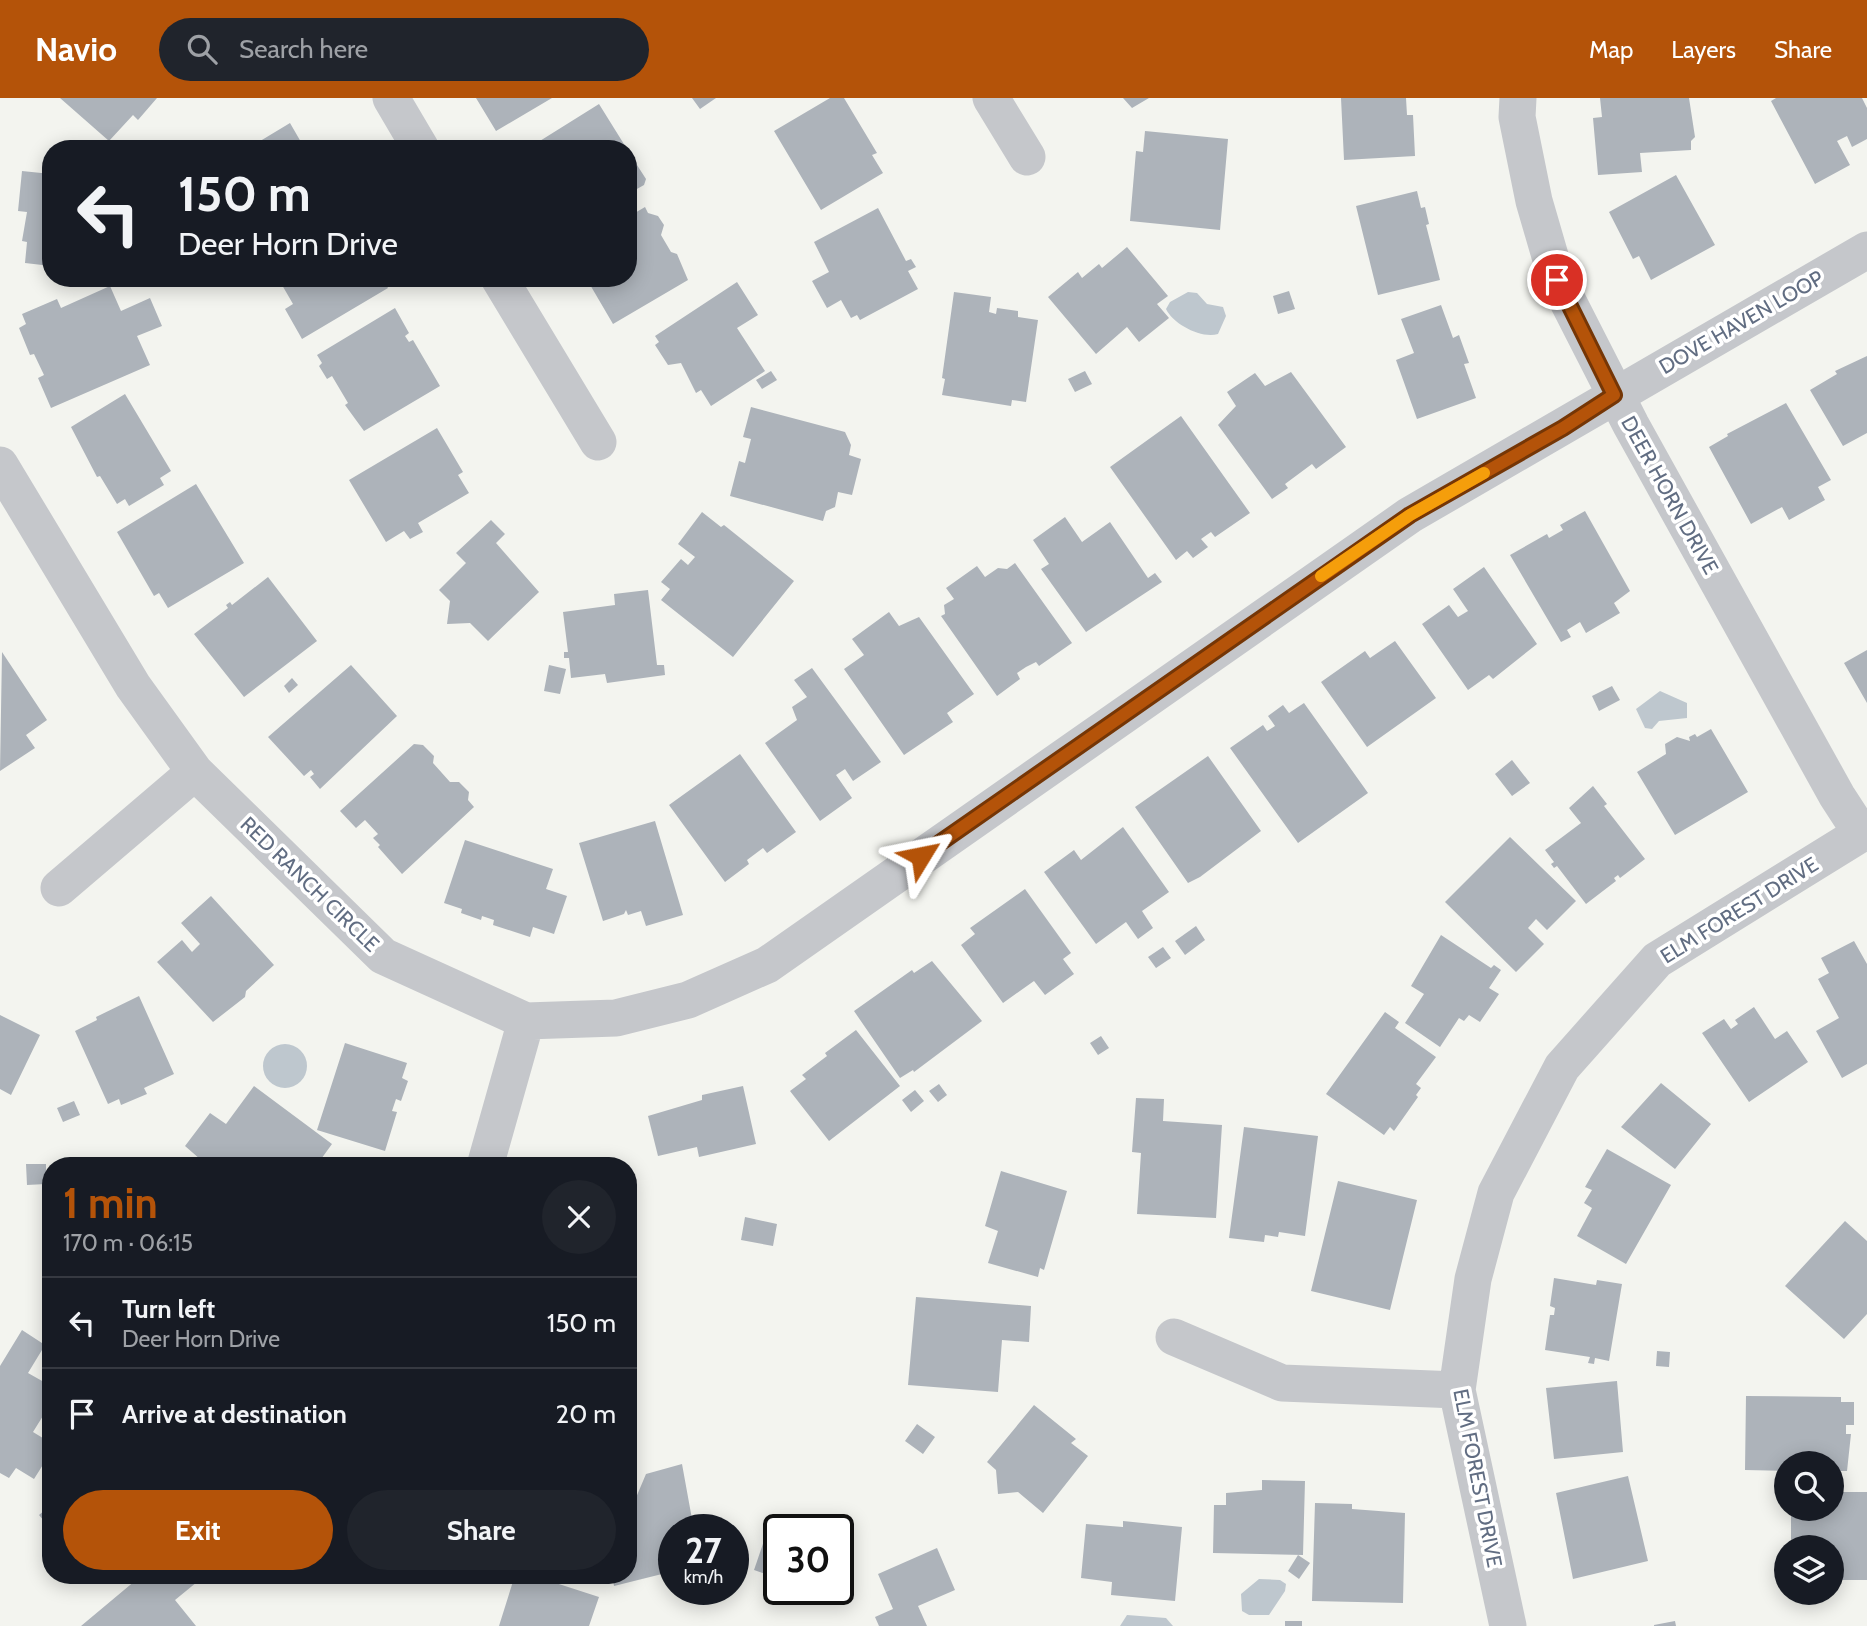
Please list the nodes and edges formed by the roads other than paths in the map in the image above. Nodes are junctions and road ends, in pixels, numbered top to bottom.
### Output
1 (391, 98) edge
2 (991, 98) edge
3 (1518, 98) edge
4 (417, 140) edge
5 (1027, 157) dead end
6 (1867, 250) edge
7 (504, 287) edge
8 (1614, 395) junction
9 (598, 442) dead end
10 (0, 465) edge
11 (195, 772) junction
12 (1864, 831) edge
13 (59, 888) dead end
14 (526, 1021) junction
15 (488, 1157) edge
16 (1174, 1337) dead end
17 (1457, 1390) junction
18 (1508, 1626) edge

1 - 4 street
2 - 5 street
3 - 8 street, DEER HORN DRIVE
6 - 8 street, DOVE HAVEN LOOP
7 - 9 street
8 - 12 street, DEER HORN DRIVE
8 - 14 street, RED RANCH CIRCLE
10 - 11 street, RED RANCH CIRCLE
11 - 13 street
11 - 14 street, RED RANCH CIRCLE
12 - 17 street, ELM FOREST DRIVE
14 - 15 street
16 - 17 street
17 - 18 street, ELM FOREST DRIVE

